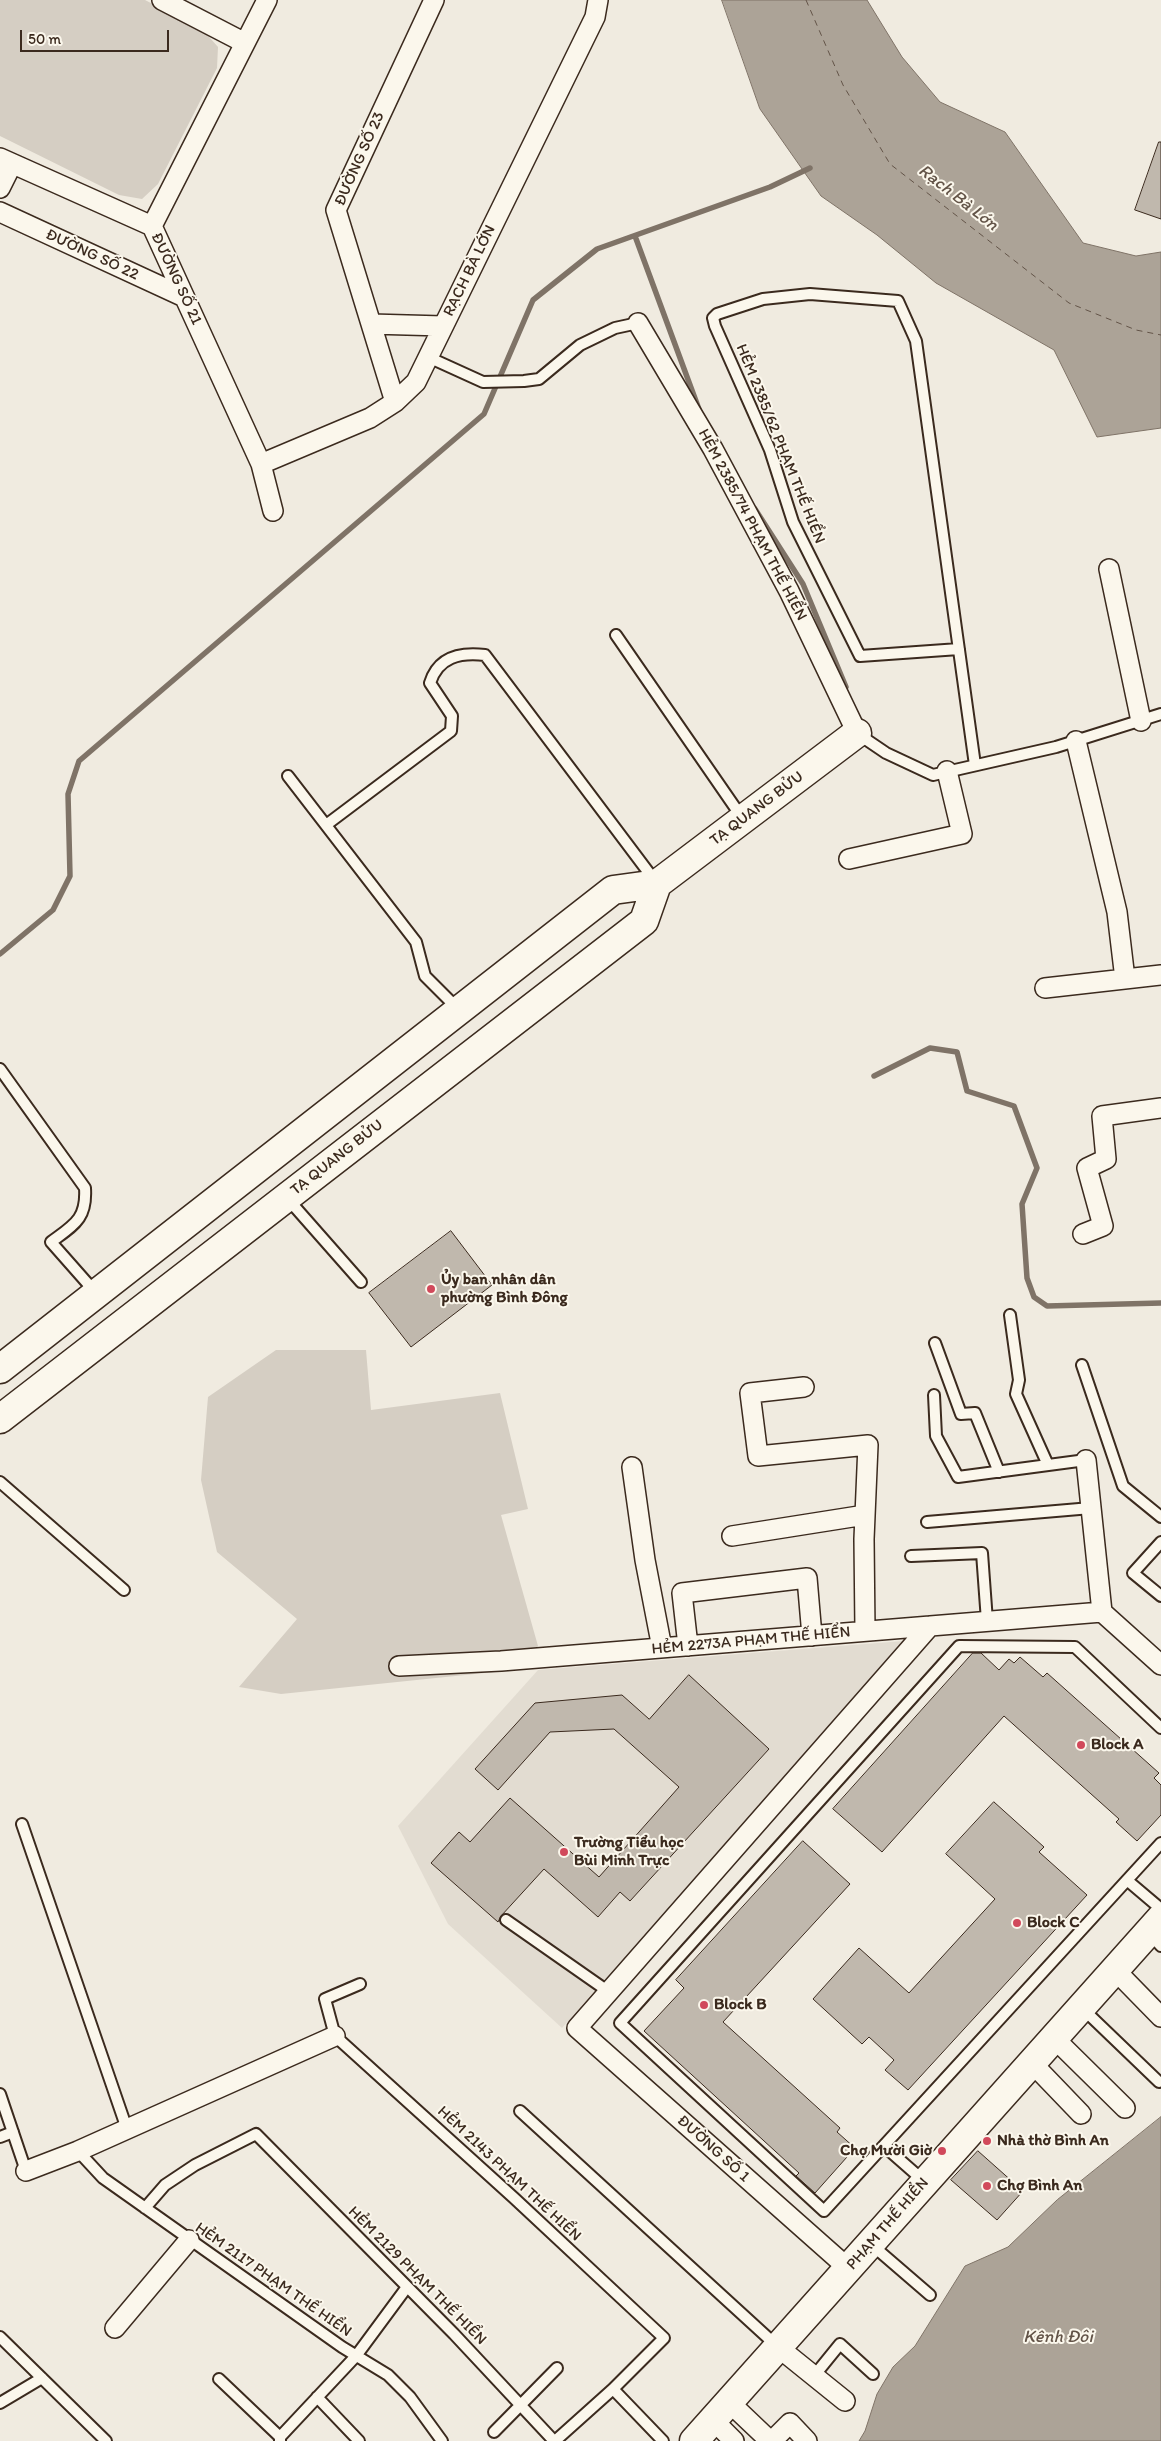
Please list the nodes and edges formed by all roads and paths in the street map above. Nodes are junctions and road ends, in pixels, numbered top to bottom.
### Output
1 (162, 0) edge
2 (267, 0) edge
3 (434, 0) edge
4 (598, 0) edge
5 (245, 43) junction
6 (6, 161) edge
7 (0, 188) edge
8 (0, 212) edge
9 (152, 226) junction
10 (184, 296) junction
11 (638, 323) joint
12 (371, 324) junction
13 (443, 326) junction
14 (428, 356) junction
15 (394, 402) junction
16 (261, 464) junction
17 (273, 511) dead end
18 (1110, 568) dead end
19 (616, 635) dead end
20 (959, 649) junction
21 (1161, 714) edge
22 (1141, 720) junction
23 (857, 734) junction
24 (1076, 741) junction
25 (975, 765) junction
26 (947, 771) junction
27 (288, 776) dead end
28 (744, 820) junction
29 (326, 825) junction
30 (848, 859) dead end
31 (657, 884) junction
32 (1161, 975) edge
33 (1126, 979) junction
34 (1044, 988) dead end
35 (460, 1010) junction
36 (0, 1069) edge
37 (1161, 1108) edge
38 (260, 1166) junction
39 (286, 1198) junction
40 (1083, 1234) dead end
41 (361, 1282) dead end
42 (97, 1294) junction
43 (1010, 1315) dead end
44 (935, 1343) dead end
45 (1082, 1365) dead end
46 (0, 1369) edge
47 (804, 1386) dead end
48 (934, 1395) dead end
49 (0, 1419) edge
50 (1086, 1460) joint
51 (1048, 1465) junction
52 (632, 1467) dead end
53 (999, 1472) junction
54 (0, 1482) edge
55 (1091, 1508) junction
56 (865, 1515) junction
57 (1161, 1517) edge
58 (927, 1522) dead end
59 (732, 1536) dead end
60 (1161, 1542) edge
61 (911, 1556) dead end
62 (124, 1590) dead end
63 (1161, 1596) edge
64 (1102, 1612) junction
65 (987, 1622) junction
66 (930, 1626) junction
67 (865, 1632) junction
68 (812, 1636) junction
69 (688, 1646) junction
70 (662, 1648) junction
71 (1161, 1665) edge
72 (399, 1666) dead end
73 (1161, 1728) edge
74 (22, 1824) dead end
75 (1161, 1843) edge
76 (1128, 1881) junction
77 (506, 1920) dead end
78 (1158, 1926) edge
79 (1115, 1970) junction
80 (360, 1984) dead end
81 (609, 1992) junction
82 (1081, 2008) junction
83 (1161, 2017) edge
84 (335, 2036) junction
85 (1054, 2038) junction
86 (1031, 2062) junction
87 (1159, 2082) dead end
88 (0, 2094) edge
89 (1125, 2108) dead end
90 (520, 2111) dead end
91 (1080, 2114) dead end
92 (127, 2129) junction
93 (13, 2132) junction
94 (0, 2138) edge
95 (884, 2146) junction
96 (78, 2151) junction
97 (26, 2170) joint
98 (926, 2182) junction
99 (145, 2208) junction
100 (189, 2240) junction
101 (872, 2244) junction
102 (849, 2269) junction
103 (407, 2287) junction
104 (930, 2295) dead end
105 (115, 2328) dead end
106 (0, 2337) edge
107 (778, 2347) junction
108 (356, 2356) junction
109 (557, 2368) dead end
110 (873, 2374) dead end
111 (814, 2376) junction
112 (42, 2378) junction
113 (219, 2379) dead end
114 (613, 2389) junction
115 (317, 2397) junction
116 (845, 2401) dead end
117 (0, 2403) edge
118 (521, 2405) junction
119 (721, 2411) junction
120 (494, 2432) dead end
121 (280, 2439) edge
122 (106, 2441) edge
123 (359, 2441) edge
124 (442, 2441) edge
125 (554, 2441) edge
126 (663, 2441) edge
127 (694, 2441) edge
128 (734, 2441) edge
129 (771, 2441) edge
130 (807, 2441) edge

1 - 5 street
2 - 5 street, ĐƯỜNG SỐ 21
3 - 12 street, ĐƯỜNG SỐ 23
4 - 13 street, RẠCH BÀ LỚN
5 - 9 street, ĐƯỜNG SỐ 21
6 - 7 street
6 - 9 street
8 - 10 street, ĐƯỜNG SỐ 22
9 - 10 street, ĐƯỜNG SỐ 21
10 - 16 street, ĐƯỜNG SỐ 21
11 - 14 lane
11 - 23 street, HẺM 2385/74 PHẠM THẾ HIỂN
12 - 13 street
12 - 15 street, ĐƯỜNG SỐ 23
13 - 14 street, RẠCH BÀ LỚN
14 - 15 street, RẠCH BÀ LỚN
15 - 16 street, RẠCH BÀ LỚN
16 - 17 street, ĐƯỜNG SỐ 21
18 - 22 street
19 - 28 lane
20 - 20 lane, HẺM 2385/62 PHẠM THẾ HIỂN
20 - 25 lane, HẺM 2385/62 PHẠM THẾ HIỂN
21 - 22 lane
22 - 24 lane
23 - 26 lane
23 - 28 street, TẠ QUANG BỬU
24 - 25 lane
24 - 33 street
25 - 26 lane
26 - 30 street
27 - 29 lane
28 - 31 street, TẠ QUANG BỬU
29 - 31 lane
29 - 35 lane
31 - 35 street, TẠ QUANG BỬU
31 - 39 street, TẠ QUANG BỬU
32 - 33 street
33 - 34 street
35 - 38 street, TẠ QUANG BỬU
36 - 42 lane
37 - 40 street
38 - 39 street
38 - 42 street, TẠ QUANG BỬU
39 - 41 lane
39 - 49 street, TẠ QUANG BỬU
42 - 46 street, TẠ QUANG BỬU
43 - 51 lane
44 - 53 lane
45 - 57 lane
47 - 56 street
48 - 53 lane
50 - 51 lane
50 - 55 street
51 - 53 lane
52 - 70 street
54 - 62 lane
55 - 58 lane
55 - 64 street
56 - 59 street
56 - 67 street
60 - 63 lane
61 - 65 lane
64 - 65 street, HẺM 2273A PHẠM THẾ HIỂN
64 - 71 street
65 - 66 street, HẺM 2273A PHẠM THẾ HIỂN
66 - 67 street, HẺM 2273A PHẠM THẾ HIỂN
66 - 81 street
67 - 68 street, HẺM 2273A PHẠM THẾ HIỂN
68 - 69 street, HẺM 2273A PHẠM THẾ HIỂN
68 - 69 street
69 - 70 street, HẺM 2273A PHẠM THẾ HIỂN
70 - 72 street, HẺM 2273A PHẠM THẾ HIỂN
73 - 95 lane
74 - 92 lane
75 - 76 lane
76 - 78 lane
76 - 95 lane
77 - 81 lane
78 - 79 street, PHẠM THẾ HIỂN
79 - 82 street, PHẠM THẾ HIỂN
79 - 83 street
80 - 84 lane
81 - 102 street, ĐƯỜNG SỐ 1
82 - 85 street, PHẠM THẾ HIỂN
82 - 87 lane
84 - 92 street
84 - 114 lane, HẺM 2143 PHẠM THẾ HIỂN
85 - 86 street, PHẠM THẾ HIỂN
85 - 89 street
86 - 91 street
86 - 98 street, PHẠM THẾ HIỂN
88 - 93 lane
90 - 107 lane
92 - 96 street
93 - 94 lane
93 - 97 lane
95 - 98 lane
96 - 97 street
96 - 99 lane, HẺM 2117 PHẠM THẾ HIỂN
98 - 101 street, PHẠM THẾ HIỂN
99 - 100 lane, HẺM 2117 PHẠM THẾ HIỂN
99 - 103 lane, HẺM 2129 PHẠM THẾ HIỂN
100 - 105 street
100 - 108 lane, HẺM 2117 PHẠM THẾ HIỂN
101 - 102 street, PHẠM THẾ HIỂN
101 - 104 lane
102 - 107 street, PHẠM THẾ HIỂN
103 - 108 lane
103 - 118 lane, HẺM 2129 PHẠM THẾ HIỂN
106 - 112 lane
107 - 111 street
107 - 119 street, PHẠM THẾ HIỂN
108 - 115 lane
108 - 124 lane, HẺM 2117 PHẠM THẾ HIỂN
109 - 118 lane
110 - 111 lane
111 - 116 street
112 - 117 lane
112 - 122 lane
113 - 121 lane
114 - 125 lane, HẺM 2143 PHẠM THẾ HIỂN
114 - 126 lane
115 - 121 lane
115 - 123 lane
118 - 120 lane
118 - 125 lane, HẺM 2129 PHẠM THẾ HIỂN
119 - 127 street, PHẠM THẾ HIỂN
119 - 128 street
119 - 129 street
129 - 130 street

